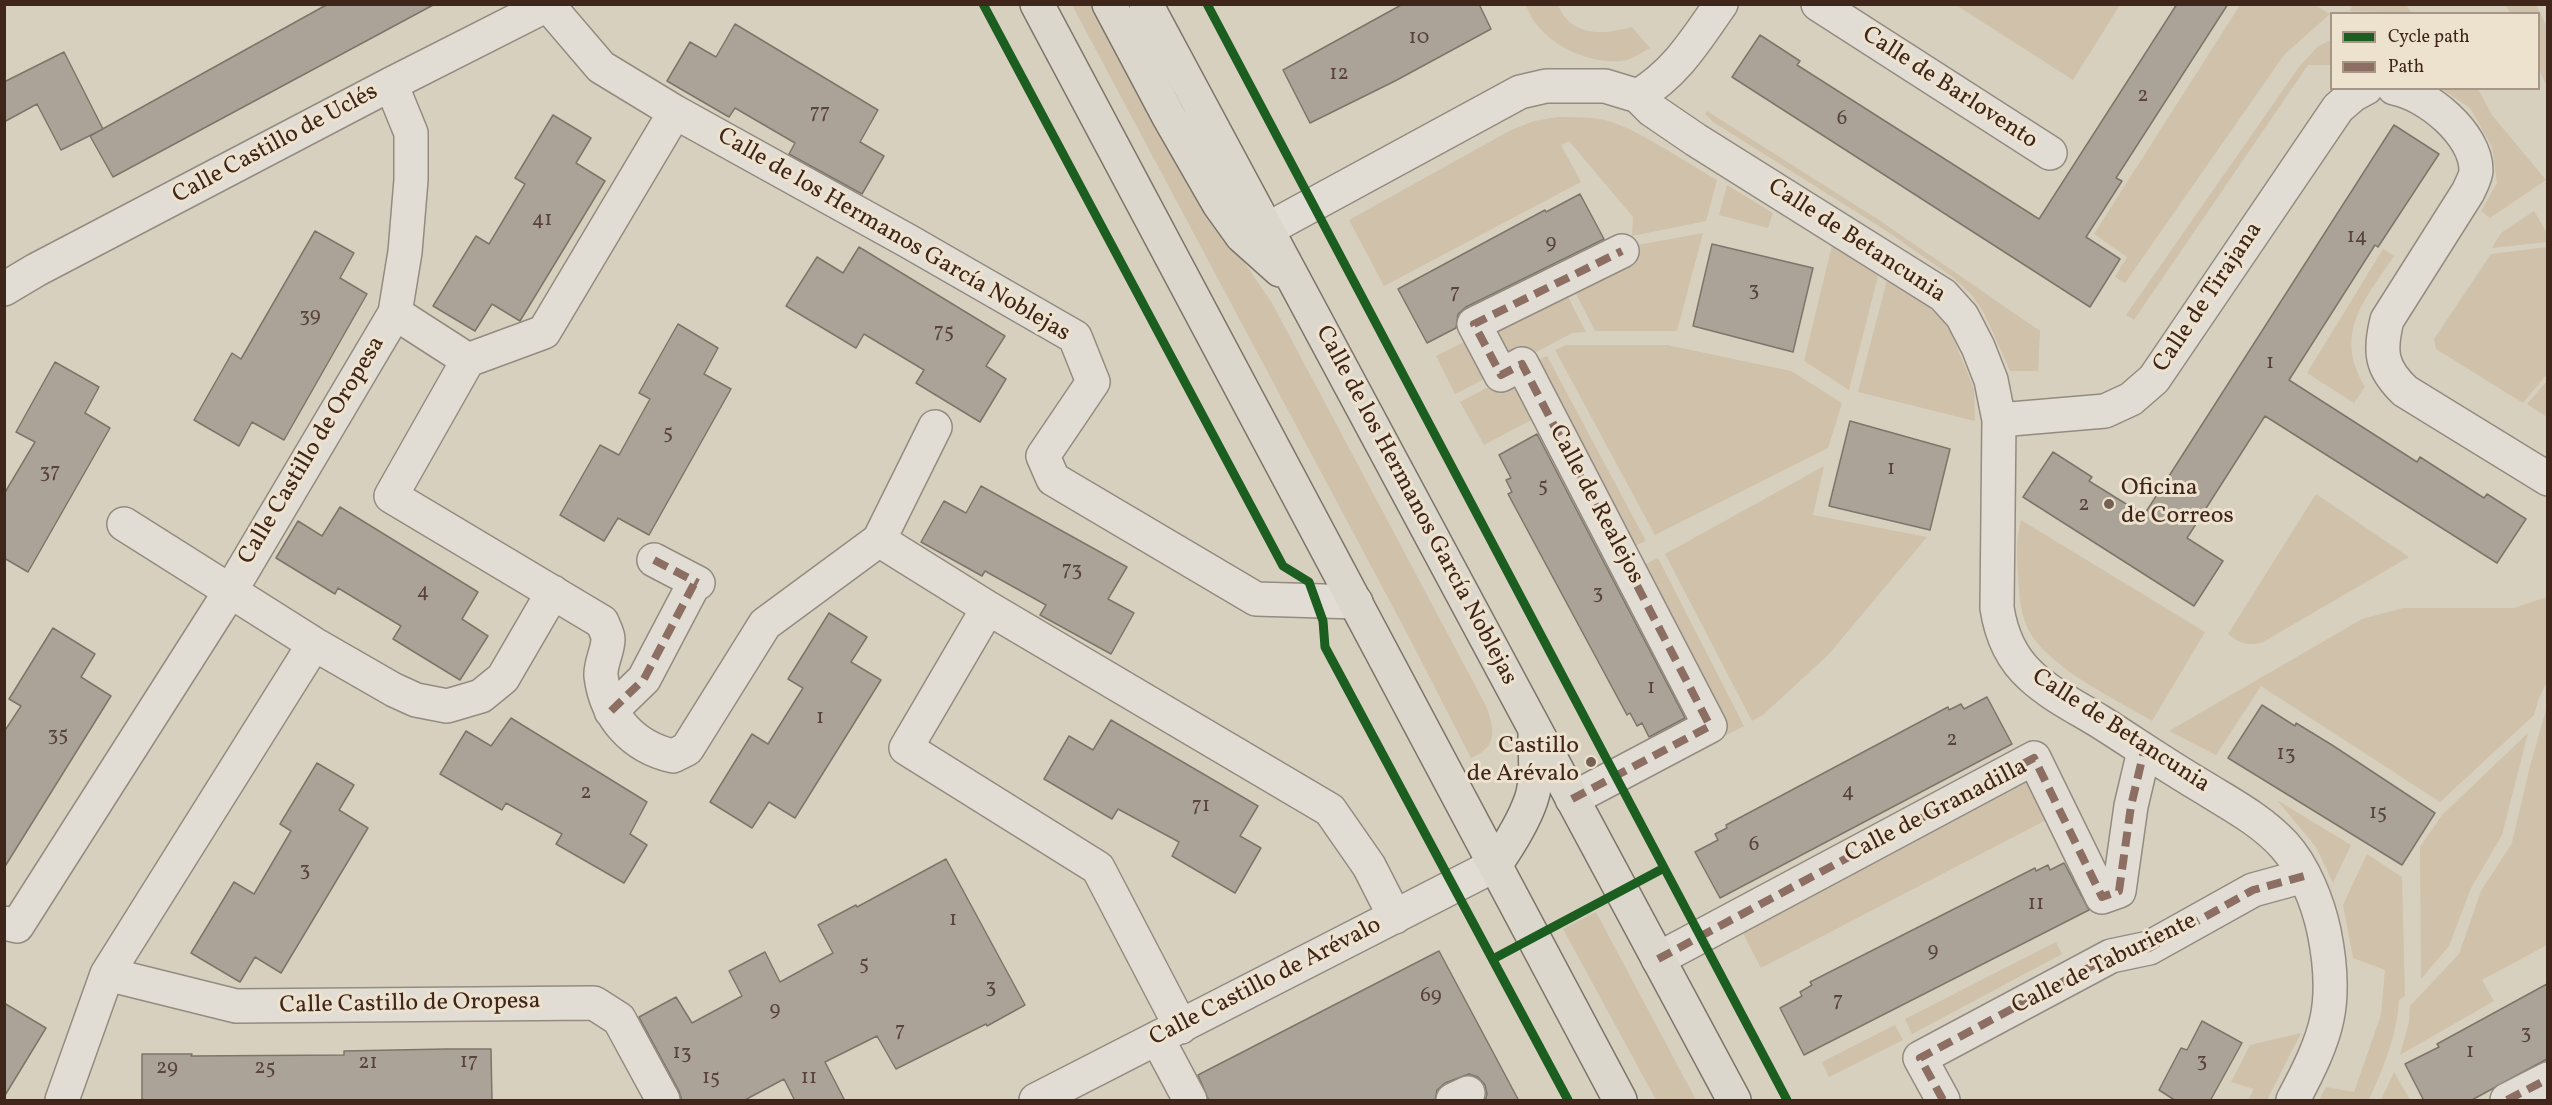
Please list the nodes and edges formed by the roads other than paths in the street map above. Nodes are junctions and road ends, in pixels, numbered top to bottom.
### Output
1 (1037, 4) edge
2 (1109, 4) edge
3 (1146, 4) edge
4 (1721, 4) edge
5 (1818, 4) edge
6 (549, 5) edge
7 (391, 84) junction
8 (2362, 90) edge
9 (2402, 90) edge
10 (1638, 96) junction
11 (675, 112) junction
12 (2050, 153) dead end
13 (1266, 230) junction
14 (1622, 251) dead end
15 (1295, 283) junction
16 (4, 289) edge
17 (395, 313) junction
18 (468, 360) junction
19 (1999, 420) junction
20 (935, 427) dead end
21 (2547, 479) edge
22 (124, 524) dead end
23 (879, 540) junction
24 (654, 560) dead end
25 (231, 590) junction
26 (554, 592) junction
27 (1356, 602) junction
28 (988, 608) junction
29 (314, 644) junction
30 (611, 711) junction
31 (1535, 730) junction
32 (2144, 751) junction
33 (1572, 799) junction
34 (1495, 865) junction
35 (2304, 876) junction
36 (1395, 917) junction
37 (4, 923) edge
38 (1658, 959) junction
39 (107, 974) junction
40 (1169, 1032) junction
41 (2547, 1079) edge
42 (62, 1101) edge
43 (663, 1101) edge
44 (1036, 1101) edge
45 (1190, 1101) edge
46 (1620, 1101) edge
47 (1734, 1101) edge
48 (1943, 1101) edge
49 (2293, 1101) edge
50 (2507, 1101) edge

1 - 27 main road
2 - 15 main road, Calle de los Hermanos García Noblejas
3 - 13 main road, Calle de los Hermanos García Noblejas
4 - 10 street
5 - 12 street, Calle de Barlovento
6 - 7 street, Calle Castillo de Uclés
6 - 11 street, Calle de los Hermanos García Noblejas
7 - 16 street, Calle Castillo de Uclés
7 - 17 street, Calle Castillo de Oropesa
8 - 19 street, Calle de Tirajana
9 - 21 street
10 - 13 street, Calle de Betancunia
10 - 19 street, Calle de Betancunia
11 - 18 street
11 - 27 street, Calle de los Hermanos García Noblejas
13 - 15 main road, Calle de los Hermanos García Noblejas
14 - 33 street, Calle de Realejos
15 - 31 main road, Calle de los Hermanos García Noblejas
17 - 18 street, Calle Castillo de Oropesa
17 - 25 street, Calle Castillo de Oropesa
18 - 26 street
19 - 32 street, Calle de Betancunia
20 - 23 street
22 - 25 street, Calle Castillo de Oropesa
23 - 28 street
23 - 30 street
24 - 30 street
25 - 29 street, Calle Castillo de Oropesa
25 - 37 street, Calle Castillo de Oropesa
26 - 29 street, Calle Castillo de Oropesa
26 - 30 street
27 - 34 main road
28 - 36 street
28 - 40 street
29 - 39 street
31 - 33 main road, Calle de los Hermanos García Noblejas
31 - 34 main road, Calle de los Hermanos García Noblejas
32 - 35 street, Calle de Betancunia
32 - 38 street, Calle de Granadilla
33 - 38 main road, Calle de los Hermanos García Noblejas
34 - 36 street, Calle Castillo de Arévalo
34 - 46 main road
35 - 48 street, Calle de Taburiente
35 - 49 street, Calle de Betancunia
36 - 40 street, Calle Castillo de Arévalo
38 - 47 main road, Calle de los Hermanos García Noblejas
39 - 42 street
39 - 43 street, Calle Castillo de Oropesa
40 - 44 street, Calle Castillo de Arévalo
40 - 45 street
41 - 50 street

